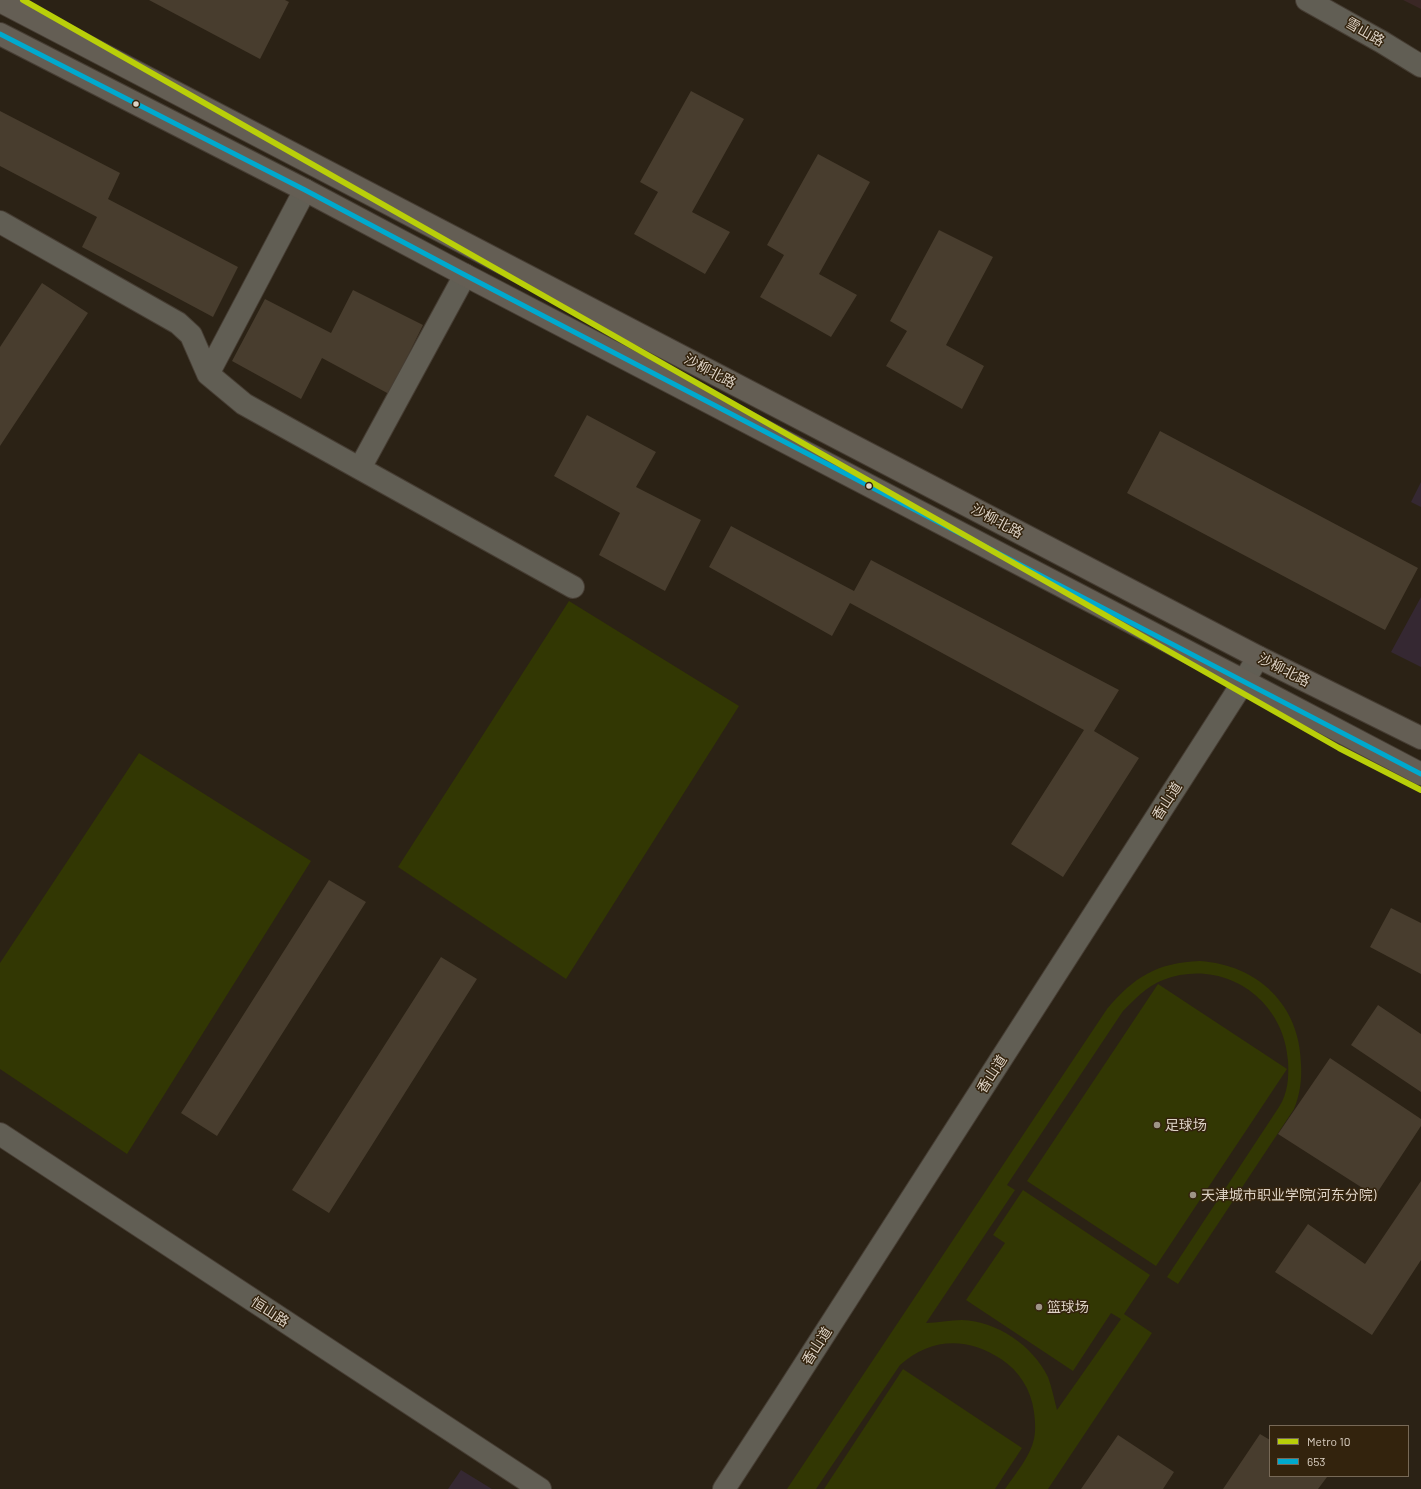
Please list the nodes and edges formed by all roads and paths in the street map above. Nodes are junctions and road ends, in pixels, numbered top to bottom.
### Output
1 (1308, 0) edge
2 (0, 1) edge
3 (0, 34) edge
4 (1421, 66) edge
5 (305, 190) junction
6 (0, 222) edge
7 (465, 275) junction
8 (208, 374) junction
9 (360, 468) junction
10 (573, 587) dead end
11 (1264, 660) junction
12 (1250, 684) junction
13 (1421, 738) edge
14 (1421, 774) edge
15 (0, 1134) edge
16 (540, 1489) edge
17 (724, 1489) edge
18 (739, 1489) edge

1 - 4 street, 雪山路
2 - 11 main road, 沙柳北路
3 - 5 main road, 沙柳北路
5 - 7 main road, 沙柳北路
5 - 8 street
6 - 8 street
7 - 9 street
7 - 12 main road, 沙柳北路
8 - 9 street
9 - 10 street
11 - 12 street, 香山道
11 - 13 main road, 沙柳北路
12 - 14 main road, 沙柳北路
12 - 17 street, 香山道
12 - 18 street, 香山道
15 - 16 street, 恒山路

